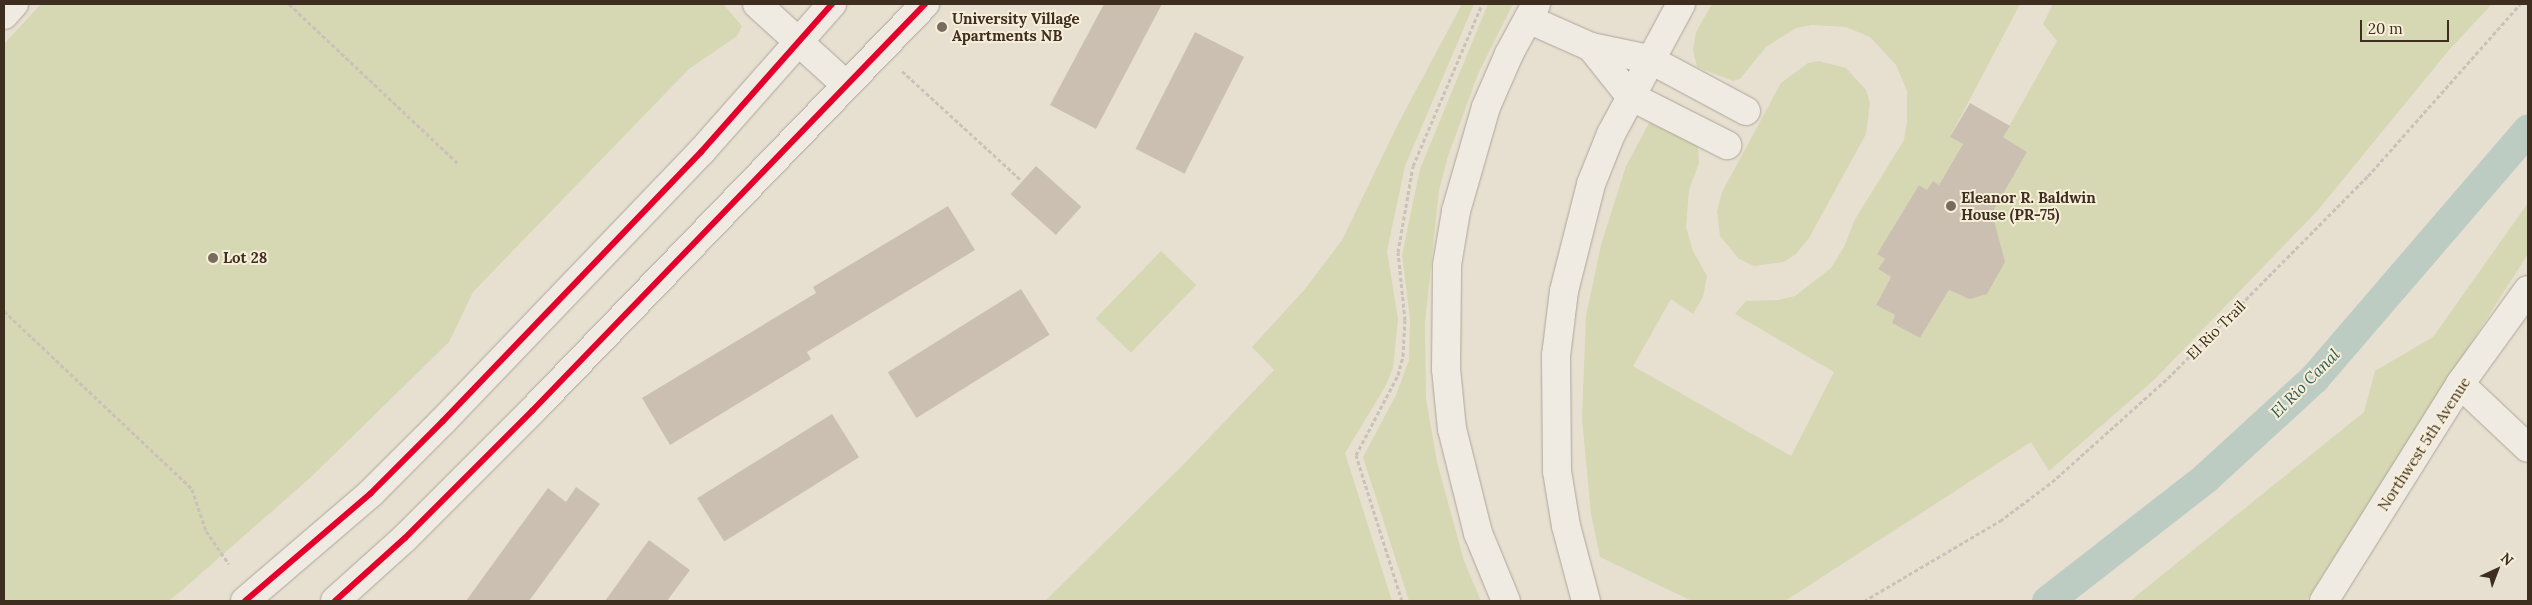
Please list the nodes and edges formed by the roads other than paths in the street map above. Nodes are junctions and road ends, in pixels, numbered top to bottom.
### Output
1 (14, 4) edge
2 (757, 4) edge
3 (832, 4) edge
4 (926, 4) edge
5 (1681, 4) edge
6 (1532, 12) edge
7 (4, 14) edge
8 (799, 41) junction
9 (1591, 47) junction
10 (1650, 59) junction
11 (846, 85) junction
12 (1630, 96) junction
13 (1746, 111) dead end
14 (1727, 145) dead end
15 (2528, 290) edge
16 (2460, 384) junction
17 (2528, 448) edge
18 (245, 601) edge
19 (335, 601) edge
20 (1506, 601) edge
21 (1586, 601) edge
22 (2324, 601) edge

1 - 7 street
2 - 8 street
3 - 8 street
4 - 11 street
5 - 10 street
6 - 9 street
6 - 20 street
8 - 11 street
8 - 18 street
9 - 10 street
9 - 12 street
10 - 12 street
10 - 13 street
11 - 19 street
12 - 14 street
12 - 21 street
15 - 16 street, Northwest 5th Avenue
16 - 17 street
16 - 22 street, Northwest 5th Avenue

